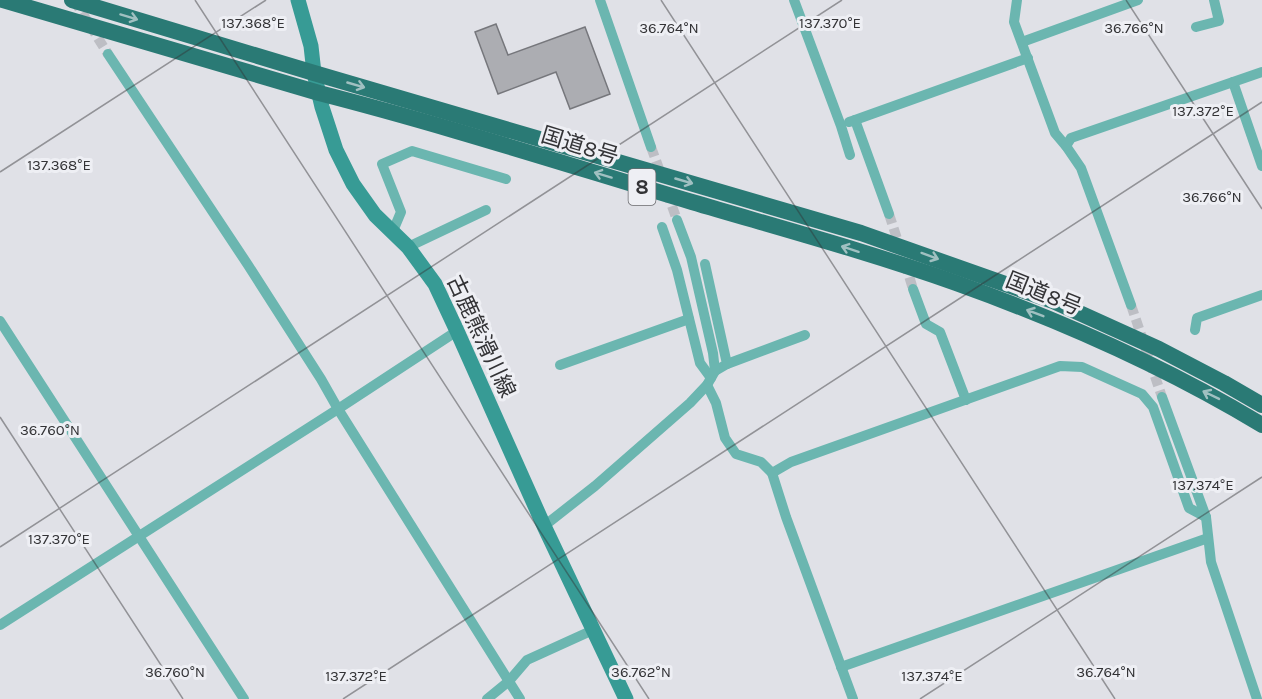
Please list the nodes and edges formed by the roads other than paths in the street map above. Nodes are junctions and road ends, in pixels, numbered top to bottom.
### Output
1 (3, 0) edge
2 (72, 0) edge
3 (298, 0) edge
4 (600, 0) edge
5 (794, 0) edge
6 (1017, 0) edge
7 (1138, 0) edge
8 (1214, 0) edge
9 (1196, 27) dead end
10 (1022, 42) junction
11 (108, 54) tunnel mouth
12 (1028, 58) junction
13 (1262, 72) edge
14 (314, 73) junction
15 (1233, 82) junction
16 (319, 93) junction
17 (855, 120) junction
18 (841, 126) junction
19 (1066, 146) junction
20 (651, 147) tunnel mouth
21 (849, 155) dead end
22 (1262, 166) edge
23 (506, 179) dead end
24 (486, 210) dead end
25 (889, 214) tunnel mouth
26 (677, 220) tunnel mouth
27 (662, 227) dead end
28 (393, 231) junction
29 (408, 247) junction
30 (705, 264) dead end
31 (913, 289) tunnel mouth
32 (1262, 294) edge
33 (1131, 305) tunnel mouth
34 (689, 319) junction
35 (0, 321) edge
36 (1195, 330) dead end
37 (457, 331) junction
38 (805, 335) dead end
39 (727, 363) junction
40 (560, 365) dead end
41 (711, 378) junction
42 (1162, 397) tunnel mouth
43 (966, 400) junction
44 (1262, 405) edge
45 (338, 409) junction
46 (1262, 424) edge
47 (772, 473) junction
48 (1206, 518) junction
49 (544, 526) junction
50 (139, 536) junction
51 (1208, 538) junction
52 (0, 625) edge
53 (593, 630) junction
54 (841, 667) junction
55 (508, 681) junction
56 (244, 699) edge
57 (487, 699) edge
58 (520, 699) edge
59 (626, 699) edge
60 (853, 699) edge
61 (1257, 699) edge

1 - 16 highway, 国道8号 / 8
2 -> 14 highway, 国道8号 / 8
3 - 14 main road, 古鹿熊滑川線
4 - 20 street
5 - 18 street
6 - 10 street
7 - 10 street
8 - 9 street
10 - 12 street
11 - 45 street
12 - 17 street
12 - 19 street
13 - 15 street
14 - 16 main road, 古鹿熊滑川線
14 -> 44 highway, 国道8号 / 8
15 - 19 street
15 - 22 street
16 - 28 main road, 古鹿熊滑川線
46 -> 16 highway, 国道8号 / 8
17 - 18 street
17 - 25 street
18 - 21 street
19 - 33 street
23 - 28 street
24 - 29 street
26 - 41 street
27 - 34 street
28 - 29 main road, 古鹿熊滑川線
29 - 37 main road, 古鹿熊滑川線
30 - 39 street
31 - 43 street
32 - 36 street
34 - 40 street
34 - 41 street
35 - 50 street
37 - 45 street
37 - 49 main road, 古鹿熊滑川線
38 - 39 street
39 - 41 street
41 - 47 street
41 - 49 street
42 - 48 street
43 - 47 street
43 - 48 street
45 - 50 street
45 - 55 street
47 - 54 street
48 - 51 street
49 - 53 main road, 古鹿熊滑川線
50 - 52 street
50 - 56 street
51 - 54 street
51 - 61 street
53 - 55 street
53 - 59 main road, 古鹿熊滑川線
54 - 60 street
55 - 57 street
55 - 58 street

